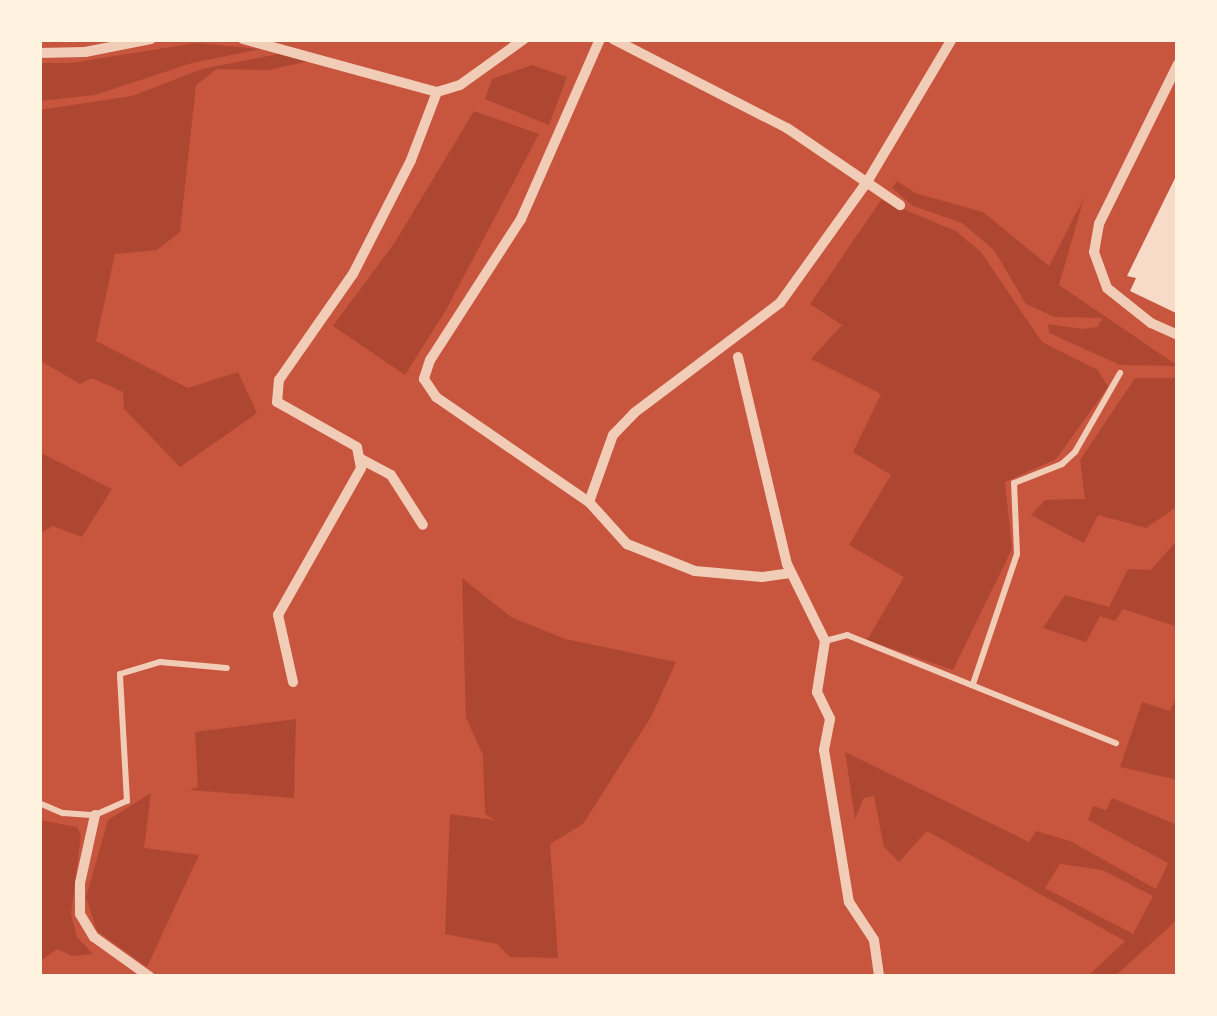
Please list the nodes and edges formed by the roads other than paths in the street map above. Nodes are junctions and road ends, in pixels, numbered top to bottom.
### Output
1 (151, 39) edge
2 (243, 39) edge
3 (524, 39) edge
4 (600, 39) edge
5 (613, 39) edge
6 (650, 39) edge
7 (952, 39) edge
8 (39, 53) edge
9 (650, 56) junction
10 (1178, 64) edge
11 (437, 92) junction
12 (867, 182) junction
13 (900, 206) dead end
14 (1178, 335) edge
15 (738, 357) dead end
16 (1120, 373) dead end
17 (359, 458) junction
18 (589, 502) junction
19 (423, 525) dead end
20 (790, 573) junction
21 (825, 641) junction
22 (227, 668) dead end
23 (292, 682) dead end
24 (973, 684) junction
25 (1116, 743) dead end
26 (39, 803) edge
27 (95, 814) junction
28 (150, 977) edge
29 (879, 977) edge

1 - 8 street
2 - 11 street
3 - 11 street
4 - 18 street
5 - 9 street
6 - 9 street
7 - 12 street
9 - 12 street
10 - 14 street
11 - 17 street
12 - 13 street
12 - 18 street
15 - 20 street
16 - 24 lane
17 - 19 street
17 - 23 street
18 - 20 street
20 - 21 street
21 - 24 lane
21 - 29 street
22 - 27 lane
24 - 25 lane
26 - 27 lane
27 - 28 street

